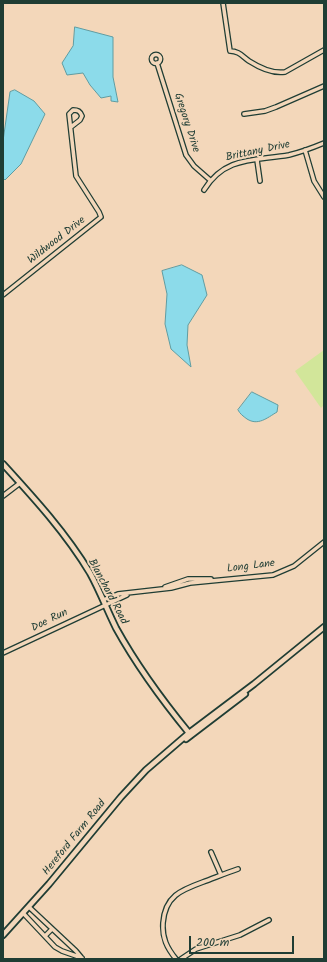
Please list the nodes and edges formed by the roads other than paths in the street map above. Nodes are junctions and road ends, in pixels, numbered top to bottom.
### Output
1 (223, 3) edge
2 (324, 50) edge
3 (157, 63) dead end
4 (323, 87) edge
5 (244, 114) dead end
6 (71, 127) junction
7 (324, 144) edge
8 (305, 150) junction
9 (257, 160) junction
10 (210, 180) junction
11 (260, 180) dead end
12 (204, 190) dead end
13 (324, 197) edge
14 (3, 295) edge
15 (3, 464) edge
16 (20, 483) junction
17 (3, 496) edge
18 (324, 542) edge
19 (104, 602) junction
20 (323, 629) edge
21 (3, 653) edge
22 (254, 684) junction
23 (189, 733) junction
24 (163, 754) junction
25 (211, 852) dead end
26 (238, 869) dead end
27 (221, 875) junction
28 (29, 907) junction
29 (24, 913) junction
30 (269, 920) dead end
31 (52, 929) junction
32 (3, 935) edge
33 (45, 936) junction
34 (82, 958) edge
35 (176, 959) edge
36 (181, 959) edge

1 - 2 street
3 - 10 street, Gregory Drive
4 - 5 street
6 - 6 street, Wildwood Drive
6 - 14 street, Wildwood Drive
7 - 8 street, Brittany Drive
8 - 9 street, Brittany Drive
8 - 13 street
9 - 10 street, Brittany Drive
9 - 11 street
10 - 12 street, Brittany Drive
15 - 16 street, Blanchard Road
16 - 17 street
16 - 19 street, Blanchard Road
18 - 19 street, Long Lane
19 - 21 street, Doe Run
19 - 23 street, Blanchard Road
20 - 22 street, Hereford Farm Road
22 - 23 street, Hereford Farm Road
22 - 24 street, Hereford Farm Road
23 - 24 street, Hereford Farm Road
24 - 28 street, Hereford Farm Road
25 - 27 street
26 - 27 street
27 - 35 street
28 - 29 street, Hereford Farm Road
28 - 31 street
29 - 32 street, Hereford Farm Road
29 - 33 street
30 - 36 street
31 - 33 street
31 - 34 street
33 - 34 street

